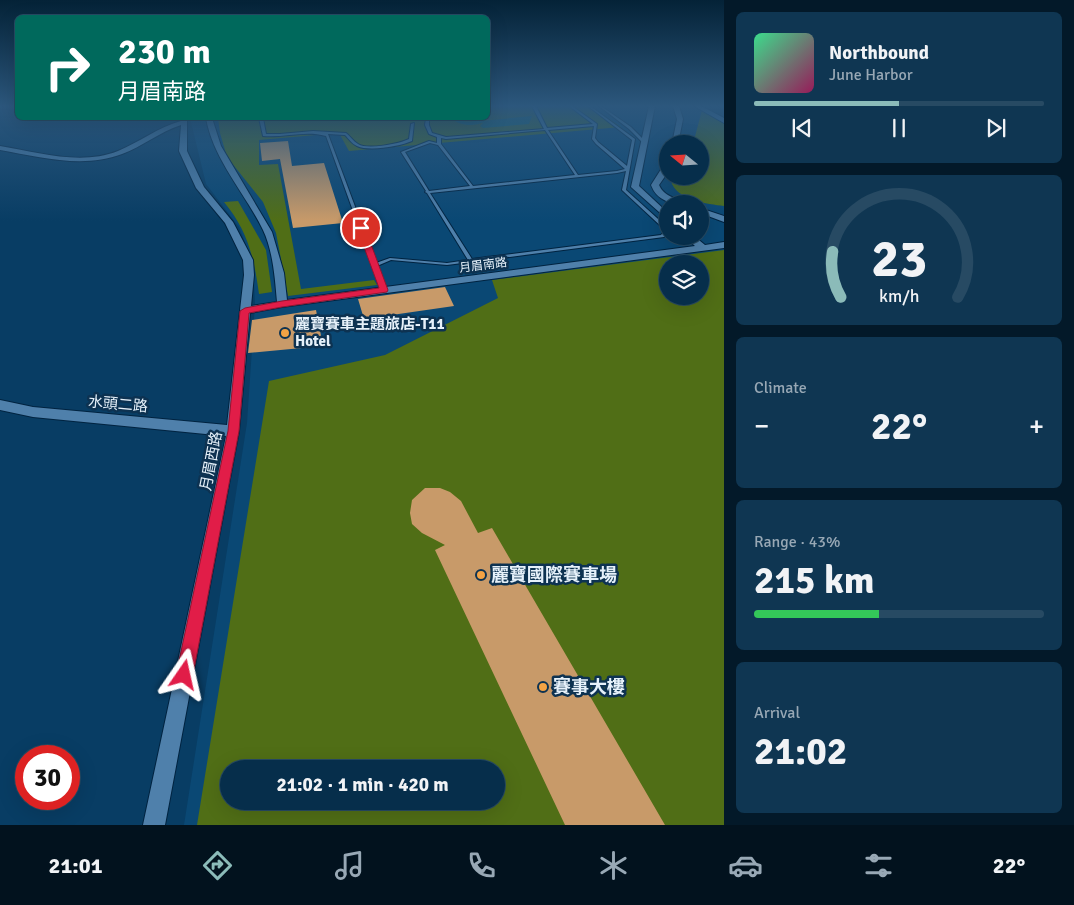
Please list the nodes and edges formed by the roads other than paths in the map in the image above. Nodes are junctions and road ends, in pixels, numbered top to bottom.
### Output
1 (136, 144) edge
2 (183, 144) edge
3 (218, 144) edge
4 (331, 144) edge
5 (356, 144) edge
6 (394, 144) edge
7 (404, 144) edge
8 (424, 144) edge
9 (439, 144) edge
10 (556, 144) edge
11 (598, 144) edge
12 (633, 144) edge
13 (644, 144) edge
14 (0, 148) edge
15 (407, 151) junction
16 (628, 169) junction
17 (577, 176) junction
18 (659, 179) edge
19 (472, 187) junction
20 (428, 192) junction
21 (661, 195) edge
22 (659, 210) edge
23 (709, 211) edge
24 (709, 213) edge
25 (724, 214) edge
26 (724, 219) edge
27 (699, 245) edge
28 (724, 245) edge
29 (703, 248) junction
30 (471, 261) junction
31 (375, 265) junction
32 (384, 290) junction
33 (282, 304) junction
34 (245, 311) junction
35 (0, 405) edge
36 (233, 431) junction
37 (154, 825) edge

1 - 14 street
2 - 34 street, 月眉西路
3 - 33 street
4 - 31 lane
5 - 6 lane
7 - 15 lane
8 - 15 lane
9 - 19 lane
10 - 17 lane
11 - 16 lane
12 - 16 lane
13 - 22 street
15 - 20 lane
16 - 17 lane
16 - 30 lane
17 - 19 lane
18 - 21 street
19 - 20 lane
20 - 30 lane
23 - 25 street
24 - 26 street
27 - 29 street
28 - 29 street, 月眉南路
29 - 32 street, 月眉南路
30 - 31 lane
31 - 32 lane
32 - 33 street, 月眉南路
33 - 34 street, 月眉南路
34 - 36 street, 月眉西路
35 - 36 street, 水頭二路
36 - 37 street, 月眉西路

